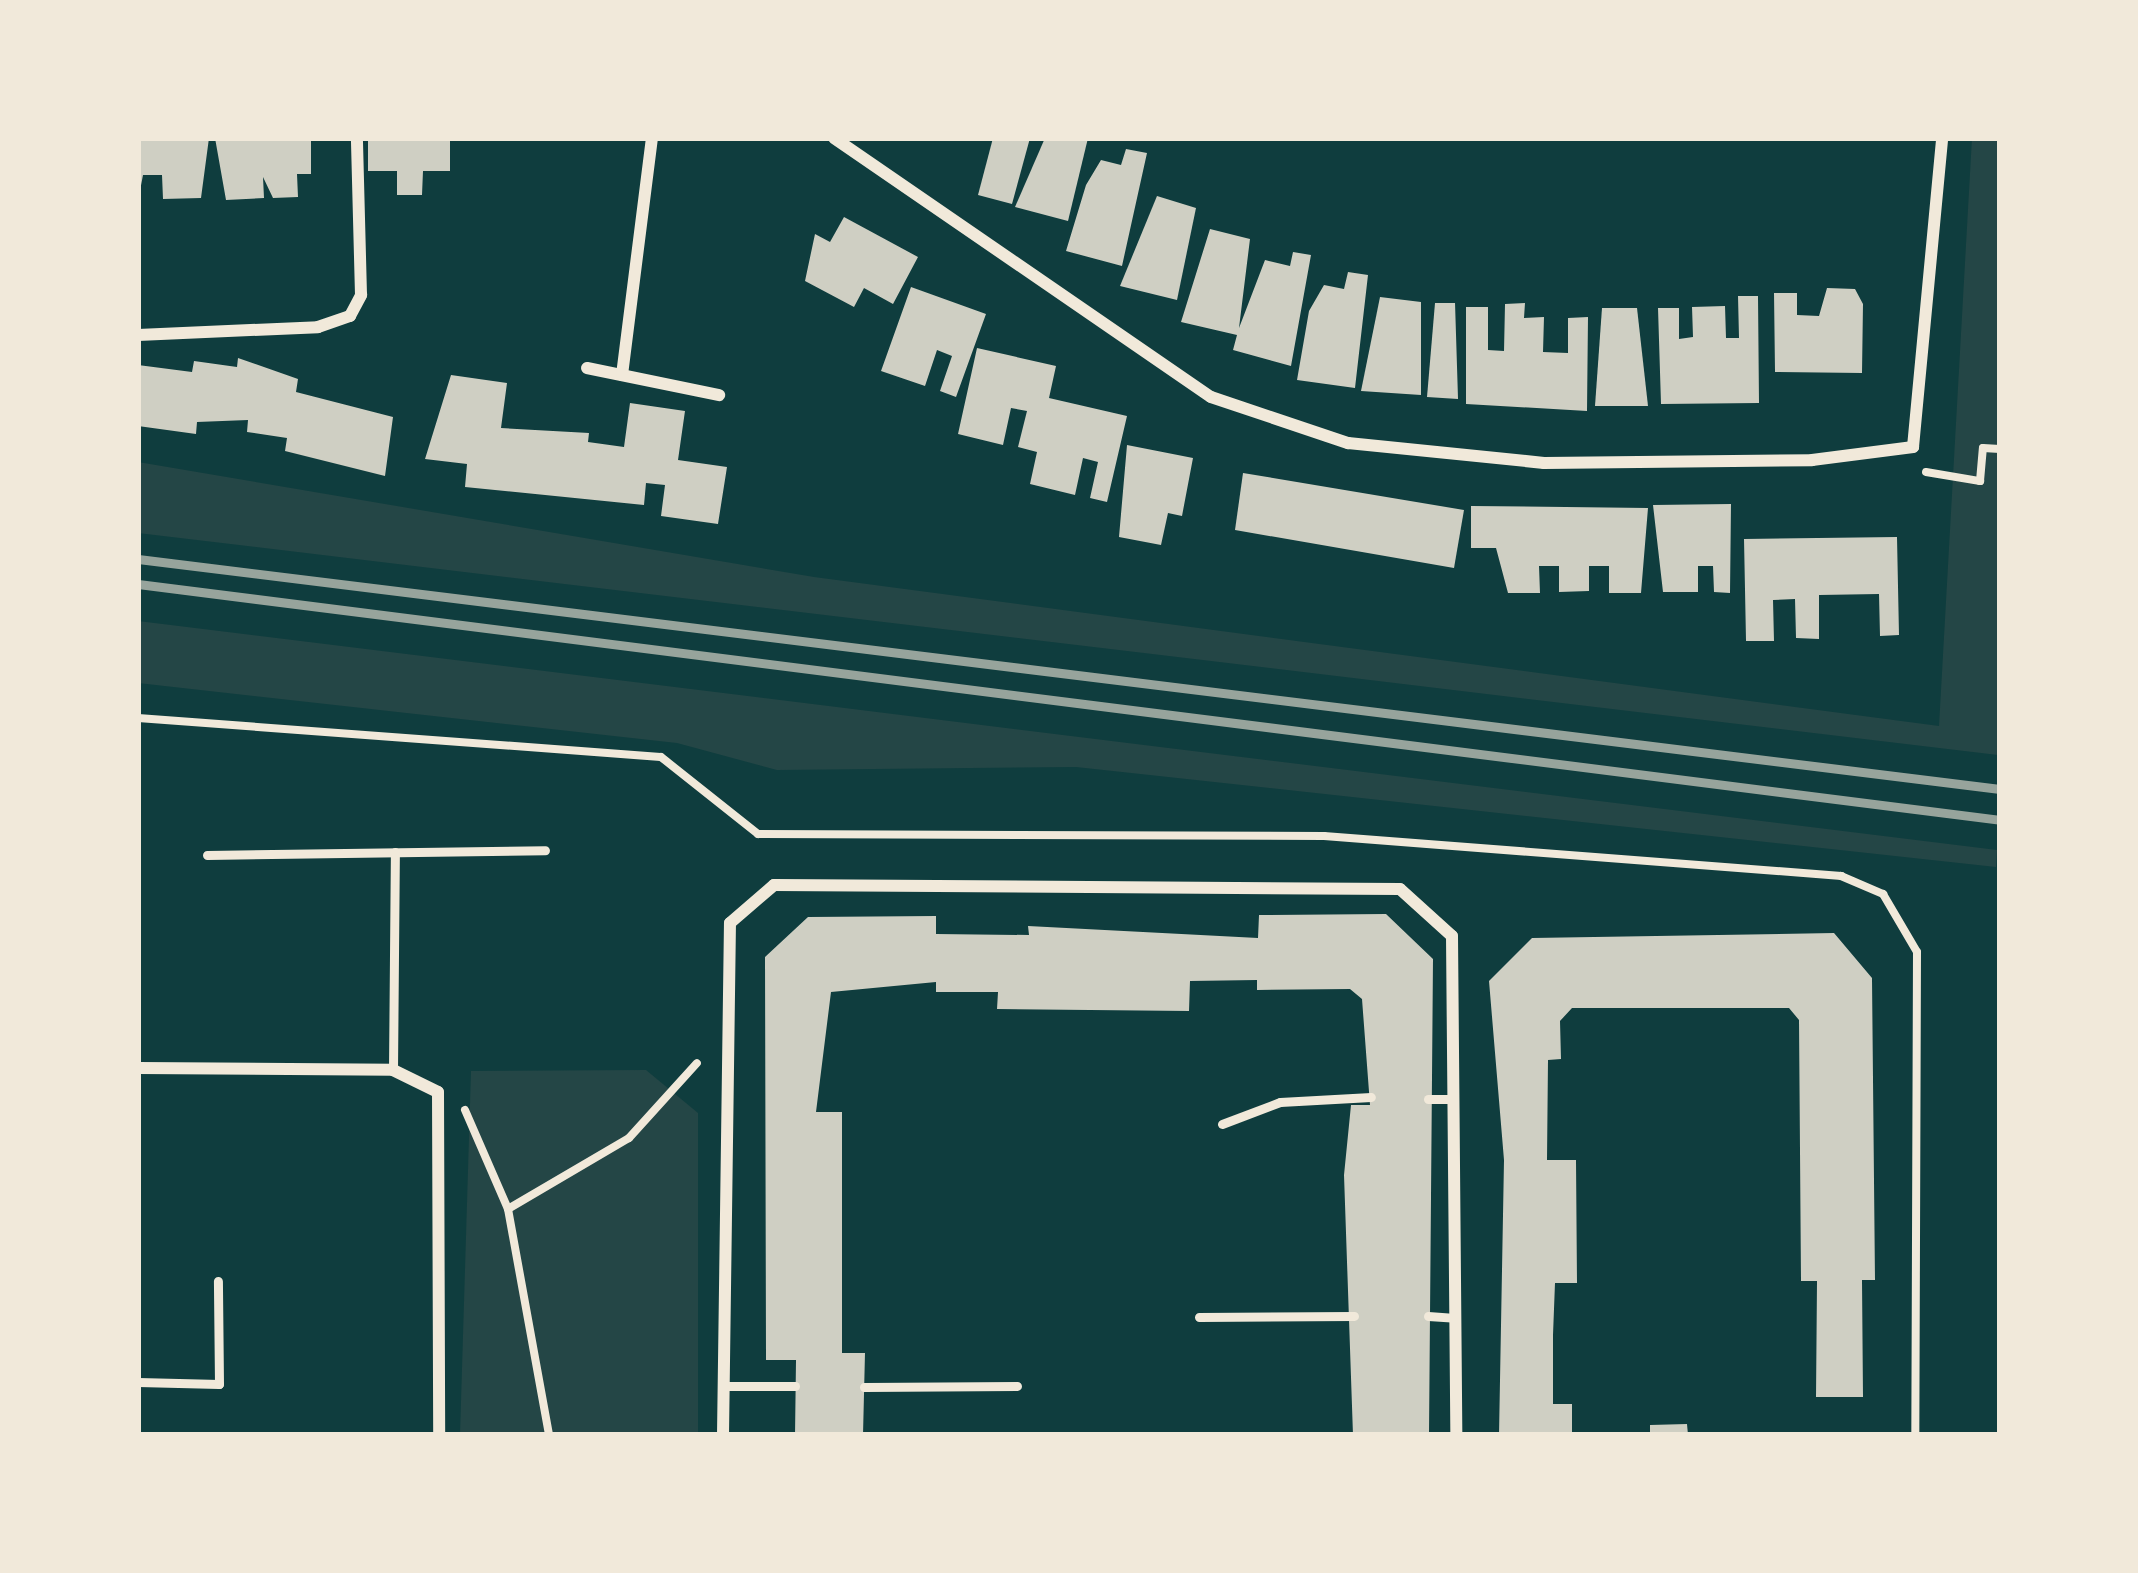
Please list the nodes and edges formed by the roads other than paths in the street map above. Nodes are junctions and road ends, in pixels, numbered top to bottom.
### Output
1 (357, 138) edge
2 (652, 138) edge
3 (834, 138) edge
4 (1942, 138) edge
5 (138, 335) edge
6 (587, 368) dead end
7 (622, 375) junction
8 (719, 395) dead end
9 (545, 850) dead end
10 (395, 852) junction
11 (207, 855) dead end
12 (138, 1068) edge
13 (393, 1070) junction
14 (1371, 1097) dead end
15 (1428, 1099) dead end
16 (1453, 1099) junction
17 (1222, 1124) dead end
18 (218, 1281) dead end
19 (1354, 1316) dead end
20 (1428, 1316) dead end
21 (1199, 1317) dead end
22 (1455, 1318) junction
23 (138, 1382) edge
24 (723, 1386) junction
25 (795, 1386) dead end
26 (1017, 1386) dead end
27 (865, 1387) dead end
28 (439, 1435) edge
29 (723, 1435) edge
30 (1456, 1435) edge

1 - 5 street
2 - 7 street
3 - 4 street
6 - 7 street
7 - 8 street
9 - 10 lane
10 - 11 lane
10 - 13 lane
12 - 13 street
13 - 28 street
14 - 17 lane
15 - 16 lane
16 - 22 street
16 - 24 street
18 - 23 lane
19 - 21 lane
20 - 22 lane
22 - 30 street
24 - 25 lane
24 - 29 street
26 - 27 lane

